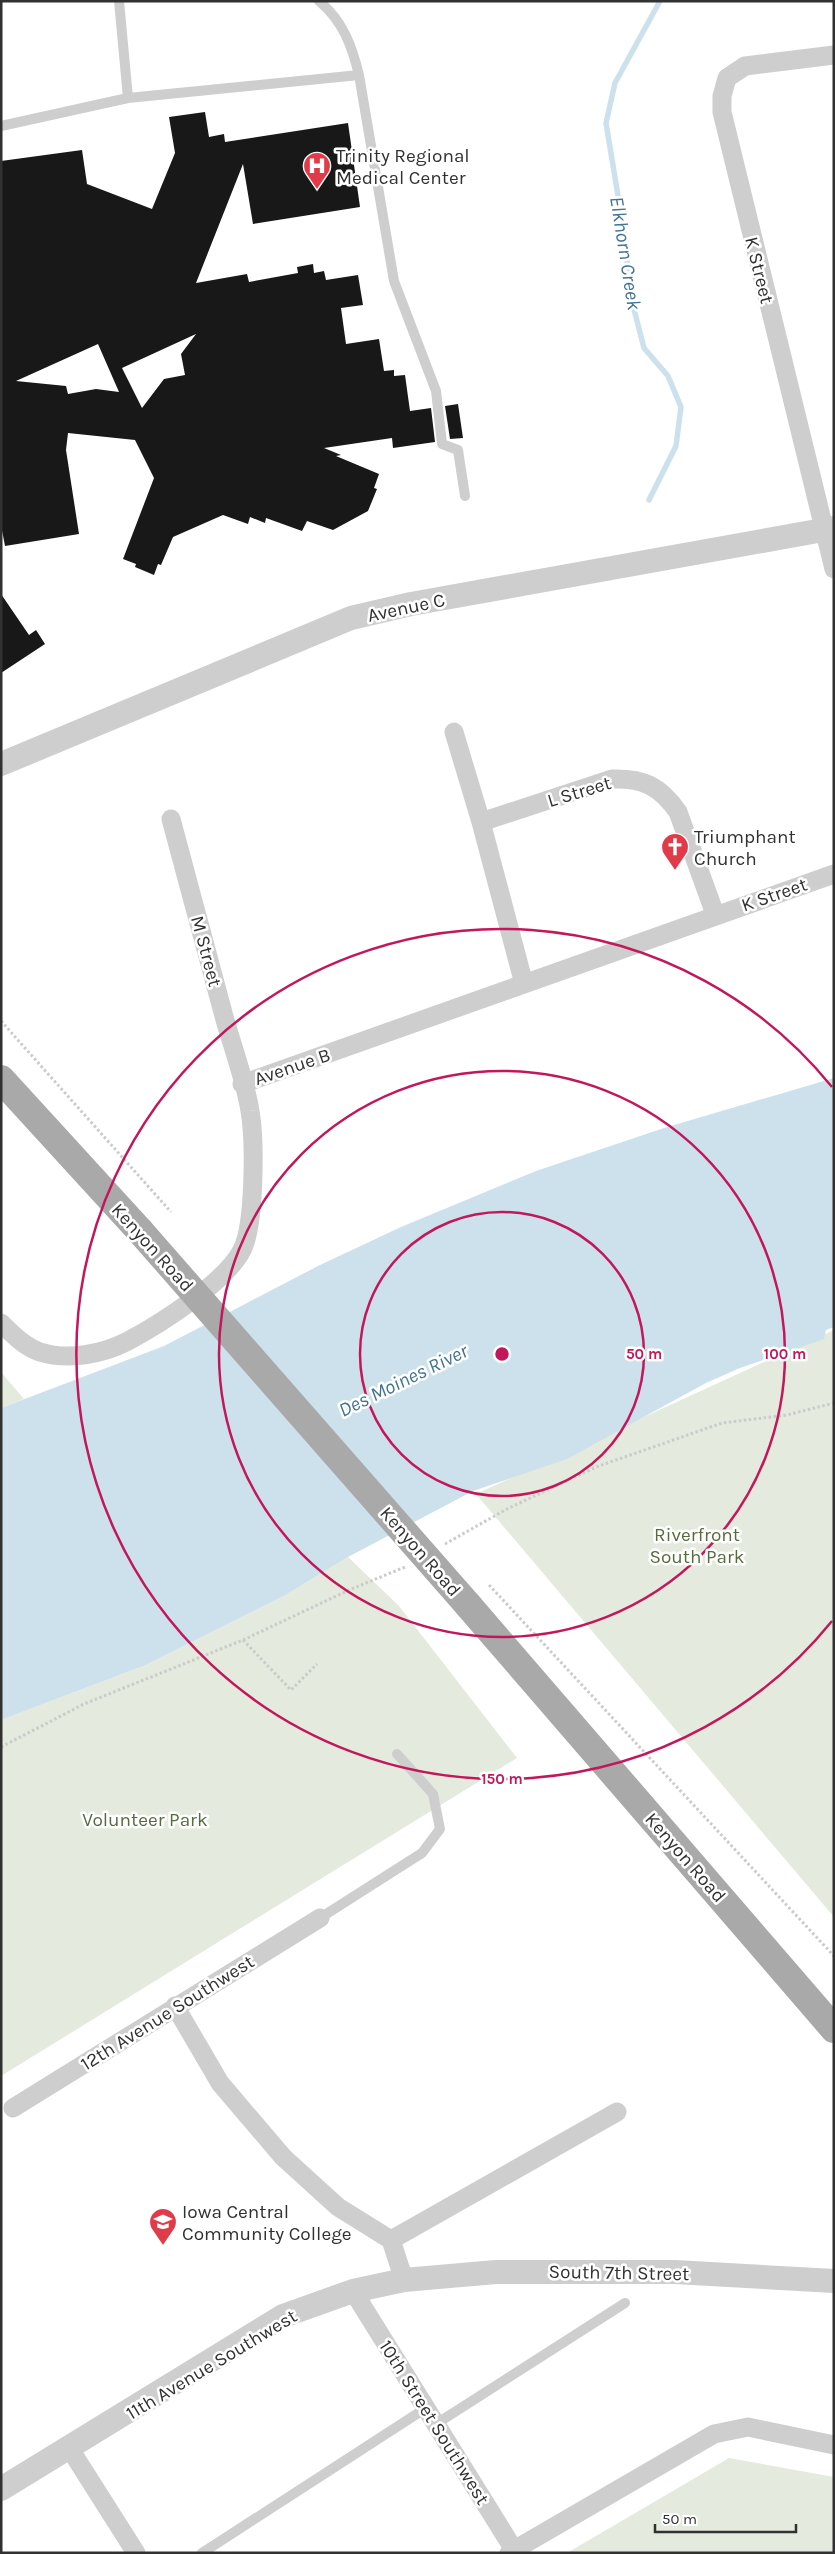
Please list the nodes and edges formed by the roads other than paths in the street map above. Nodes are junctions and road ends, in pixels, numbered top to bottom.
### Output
1 (118, 1) edge
2 (319, 1) edge
3 (834, 55) edge
4 (359, 75) junction
5 (128, 98) junction
6 (1, 126) edge
7 (465, 496) dead end
8 (829, 529) edge
9 (834, 569) edge
10 (454, 732) dead end
11 (1, 764) edge
12 (171, 819) dead end
13 (481, 822) junction
14 (834, 874) edge
15 (715, 914) junction
16 (524, 984) junction
17 (1, 1079) edge
18 (242, 1084) junction
19 (1, 1323) edge
20 (397, 1754) dead end
21 (320, 1918) joint
22 (175, 2006) junction
23 (834, 2028) edge
24 (7, 2111) edge
25 (617, 2112) dead end
26 (391, 2240) junction
27 (404, 2280) junction
28 (834, 2281) edge
29 (353, 2291) junction
30 (625, 2303) dead end
31 (431, 2416) junction
32 (834, 2445) edge
33 (70, 2448) junction
34 (1, 2489) edge
35 (513, 2552) edge
36 (136, 2553) edge
37 (202, 2553) edge

1 - 5 lane
2 - 4 lane
3 - 8 street, K Street
4 - 5 lane
4 - 7 lane
5 - 6 lane
8 - 9 street, K Street
8 - 11 street, Avenue C
10 - 13 street
12 - 18 street, M Street
13 - 15 street, L Street
13 - 16 street
14 - 15 street, K Street
15 - 16 street, Avenue B
16 - 18 street, Avenue B
17 - 23 main road, Kenyon Road, bridge
18 - 19 street, Avenue B
20 - 21 lane
21 - 22 street, 12th Avenue Southwest
22 - 24 street, 12th Avenue Southwest
22 - 26 street
25 - 26 street
26 - 27 street
27 - 28 street, South 7th Street
27 - 29 street, 11th Avenue Southwest
29 - 31 street, 10th Street Southwest
29 - 33 street, 11th Avenue Southwest
30 - 31 lane
31 - 35 street, 10th Street Southwest
31 - 37 lane
32 - 35 street
33 - 34 street, 11th Avenue Southwest
33 - 36 street

